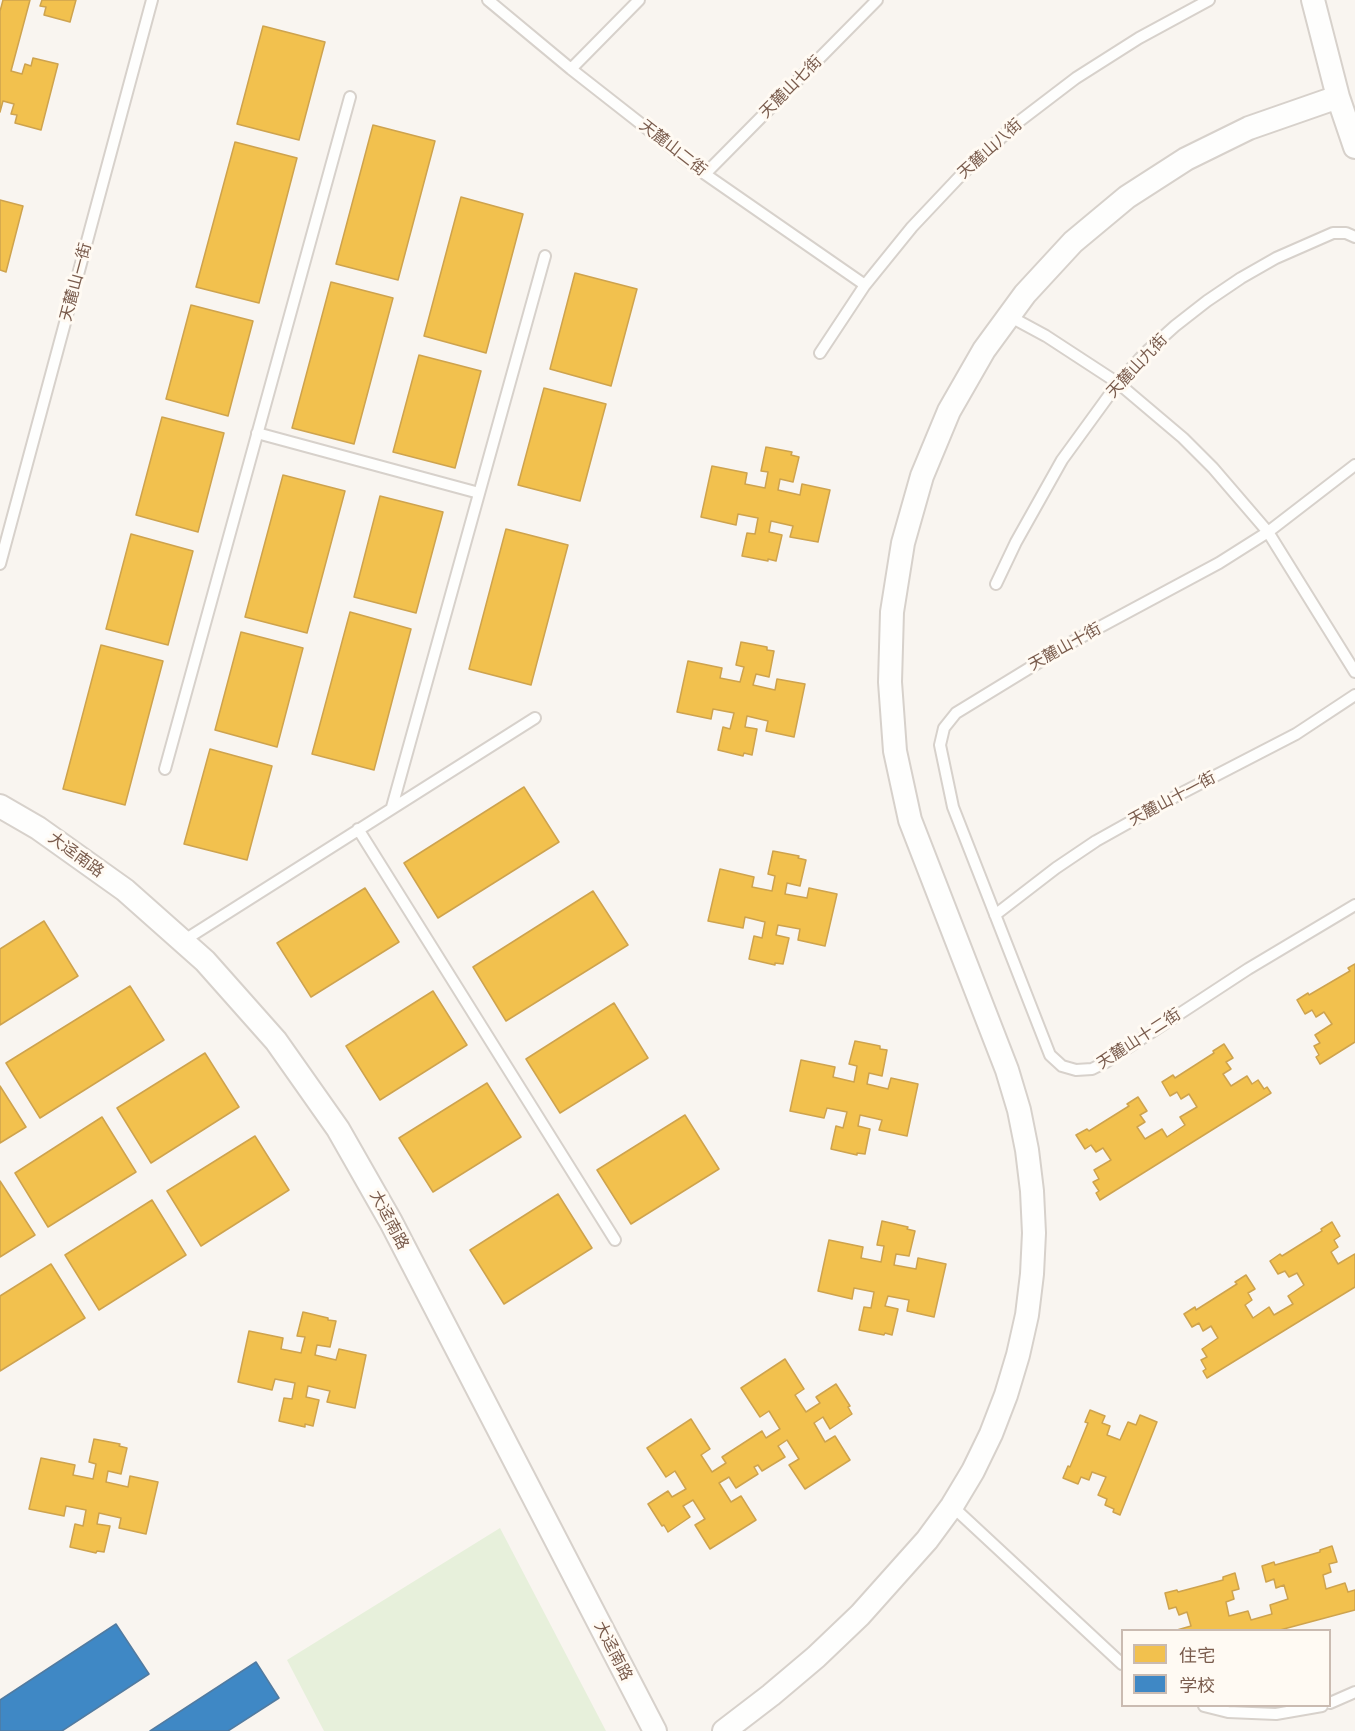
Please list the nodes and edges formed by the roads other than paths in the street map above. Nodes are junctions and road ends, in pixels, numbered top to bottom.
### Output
1 (152, 0) edge
2 (488, 0) edge
3 (639, 0) edge
4 (877, 0) edge
5 (1209, 0) edge
6 (1313, 0) edge
7 (571, 69) junction
8 (350, 97) dead end
9 (1338, 97) junction
10 (1355, 147) edge
11 (705, 174) junction
12 (1355, 237) edge
13 (545, 256) dead end
14 (866, 285) junction
15 (1009, 316) junction
16 (820, 353) dead end
17 (1118, 383) junction
18 (257, 433) junction
19 (1355, 465) edge
20 (479, 493) junction
21 (1268, 532) junction
22 (0, 564) edge
23 (996, 585) dead end
24 (1355, 672) edge
25 (1355, 695) edge
26 (535, 718) dead end
27 (165, 769) dead end
28 (0, 806) edge
29 (392, 807) junction
30 (358, 829) junction
31 (1355, 905) edge
32 (995, 915) junction
33 (183, 941) junction
34 (615, 1240) dead end
35 (952, 1506) junction
36 (1121, 1663) edge
37 (1355, 1692) edge
38 (1331, 1702) edge
39 (1208, 1707) edge
40 (1316, 1707) edge
41 (655, 1731) edge
42 (724, 1731) edge

1 - 22 lane, 天麓山一街
2 - 7 lane, 天麓山二街
3 - 7 lane
4 - 11 lane, 天麓山七街
5 - 14 lane, 天麓山八街
6 - 9 street
7 - 11 lane, 天麓山二街
8 - 18 lane
9 - 10 street
9 - 15 street
11 - 14 lane, 天麓山二街
12 - 17 lane, 天麓山九街
13 - 20 lane
14 - 16 lane, 天麓山八街
15 - 17 lane
15 - 35 street
17 - 21 lane
17 - 23 lane, 天麓山九街
18 - 20 lane
18 - 27 lane
19 - 21 lane, 天麓山十街
20 - 29 lane
21 - 24 lane
21 - 32 lane, 天麓山十街
25 - 32 lane, 天麓山十一街
26 - 29 lane
28 - 33 street, 大迳南路
29 - 30 lane
30 - 33 lane
30 - 34 lane
31 - 32 lane, 天麓山十二街
33 - 41 street, 大迳南路
35 - 36 lane
35 - 42 street
37 - 38 lane
39 - 40 lane

